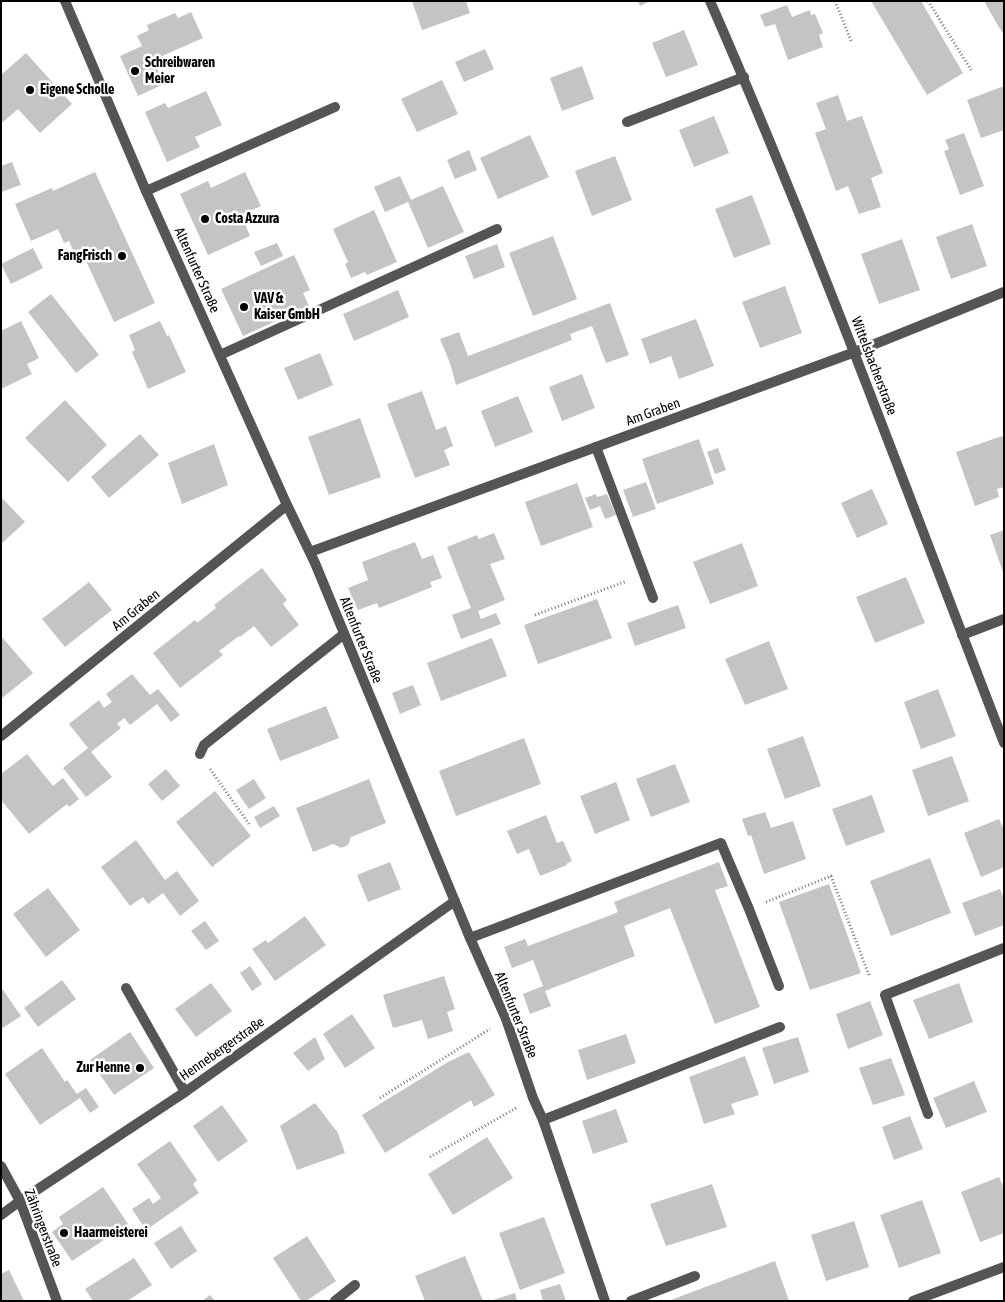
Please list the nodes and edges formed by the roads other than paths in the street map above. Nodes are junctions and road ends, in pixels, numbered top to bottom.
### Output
1 (65, 1) edge
2 (710, 1) edge
3 (744, 77) junction
4 (335, 107) dead end
5 (627, 122) dead end
6 (146, 191) junction
7 (497, 230) dead end
8 (1004, 292) edge
9 (855, 352) junction
10 (220, 356) junction
11 (596, 447) junction
12 (288, 505) junction
13 (310, 552) junction
14 (653, 598) dead end
15 (1004, 619) edge
16 (344, 634) junction
17 (962, 635) junction
18 (1, 736) edge
19 (1004, 743) edge
20 (200, 754) road end
21 (455, 901) junction
22 (470, 938) junction
23 (1004, 948) edge
24 (779, 986) dead end
25 (126, 988) dead end
26 (780, 1028) dead end
27 (184, 1092) junction
28 (928, 1114) dead end
29 (542, 1120) junction
30 (1, 1166) edge
31 (20, 1201) junction
32 (1, 1215) edge
33 (1004, 1268) edge
34 (695, 1276) dead end
35 (355, 1285) dead end
36 (57, 1301) edge
37 (335, 1301) edge
38 (605, 1301) edge
39 (631, 1301) edge
40 (913, 1301) edge

1 - 6 street, Altenfurter Straße
2 - 3 street, Wittelsbacherstraße
3 - 5 street
3 - 9 street, Wittelsbacherstraße
4 - 6 street
6 - 10 street, Altenfurter Straße
7 - 10 street
8 - 9 street, Am Graben
9 - 11 street, Am Graben
9 - 17 street, Wittelsbacherstraße
10 - 12 street, Altenfurter Straße
11 - 13 street, Am Graben
11 - 14 street
12 - 13 street, Altenfurter Straße
12 - 18 street, Am Graben
13 - 16 street, Altenfurter Straße
15 - 17 street
16 - 20 street
16 - 21 street, Altenfurter Straße
17 - 19 street, Wittelsbacherstraße
21 - 22 street, Altenfurter Straße
21 - 27 street, Hennebergerstraße
22 - 24 street
22 - 29 street, Altenfurter Straße
23 - 28 street
25 - 27 street
26 - 29 street
27 - 31 street, Hennebergerstraße
29 - 38 street, Altenfurter Straße
30 - 31 street, Zähringerstraße
31 - 32 street, Hennebergerstraße
31 - 36 street, Zähringerstraße
33 - 40 street
34 - 39 street
35 - 37 street

